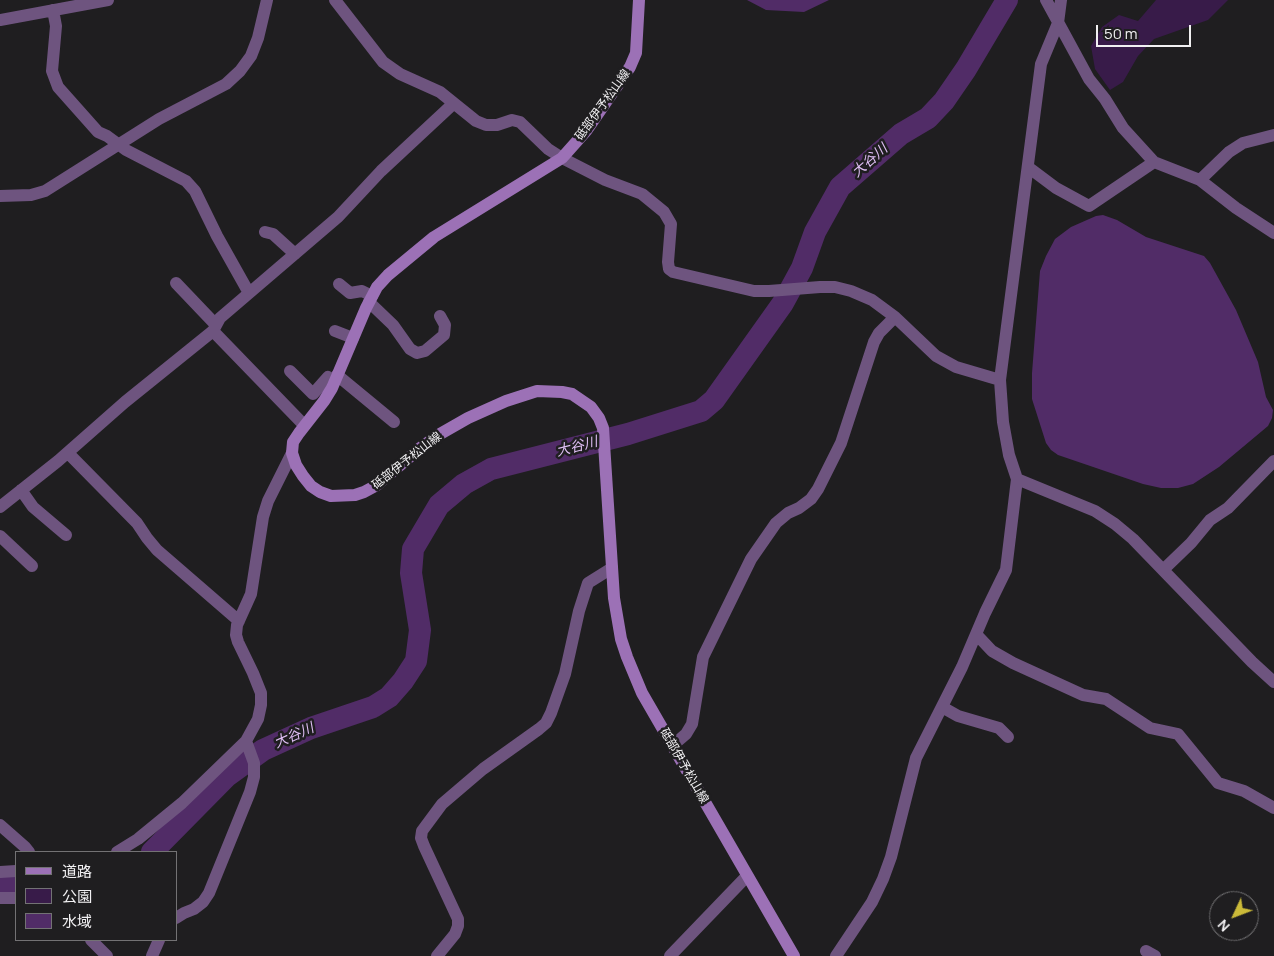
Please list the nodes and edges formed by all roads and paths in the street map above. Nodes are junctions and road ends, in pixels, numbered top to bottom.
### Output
1 (108, 0) edge
2 (267, 0) edge
3 (335, 0) edge
4 (639, 0) edge
5 (1046, 0) edge
6 (1061, 0) edge
7 (53, 10) junction
8 (0, 20) edge
9 (1058, 23) junction
10 (453, 104) junction
11 (1274, 135) edge
12 (119, 145) junction
13 (562, 158) junction
14 (1154, 162) junction
15 (1028, 167) junction
16 (1200, 180) junction
17 (0, 196) edge
18 (264, 232) dead end
19 (1274, 233) edge
20 (295, 254) junction
21 (176, 283) dead end
22 (339, 284) dead end
23 (249, 294) junction
24 (370, 299) junction
25 (440, 316) dead end
26 (895, 317) junction
27 (214, 328) junction
28 (335, 331) dead end
29 (353, 338) junction
30 (290, 371) dead end
31 (336, 378) junction
32 (1000, 380) junction
33 (394, 422) dead end
34 (304, 425) junction
35 (68, 452) junction
36 (292, 452) junction
37 (1274, 461) edge
38 (1017, 479) junction
39 (21, 490) junction
40 (0, 507) edge
41 (66, 535) dead end
42 (0, 536) edge
43 (32, 566) dead end
44 (612, 568) junction
45 (1163, 570) junction
46 (239, 620) junction
47 (976, 634) junction
48 (1274, 682) edge
49 (942, 707) junction
50 (1008, 737) dead end
51 (672, 746) junction
52 (250, 751) junction
53 (1274, 808) edge
54 (0, 825) edge
55 (28, 851) edge
56 (119, 851) edge
57 (15, 870) edge
58 (0, 872) edge
59 (747, 876) junction
60 (0, 898) edge
61 (15, 898) edge
62 (178, 917) edge
63 (92, 941) edge
64 (159, 941) edge
65 (107, 956) edge
66 (152, 956) edge
67 (438, 956) edge
68 (670, 956) edge
69 (794, 956) edge
70 (836, 956) edge

1 - 7 street
2 - 12 street
3 - 10 street
4 - 13 main road, 砥部伊予松山線
5 - 9 street
6 - 9 street
7 - 8 street
7 - 12 street
9 - 14 street
9 - 15 street
10 - 13 street
10 - 20 street
11 - 16 street
12 - 17 street
12 - 23 street
13 - 24 main road, 砥部伊予松山線
13 - 26 street
14 - 15 street
14 - 16 street
15 - 32 street
16 - 19 street
18 - 20 street
20 - 23 street
21 - 27 street
22 - 24 street
23 - 27 street
24 - 25 street
24 - 29 main road, 砥部伊予松山線
26 - 32 street
26 - 51 street
27 - 34 street
27 - 35 street
28 - 29 street
29 - 31 main road, 砥部伊予松山線
30 - 31 street
31 - 33 street
31 - 34 main road, 砥部伊予松山線
32 - 38 street
34 - 36 main road, 砥部伊予松山線
35 - 39 street
35 - 46 street
36 - 44 main road, 砥部伊予松山線
36 - 46 street
37 - 45 street
38 - 45 street
38 - 47 street
39 - 40 street
39 - 41 street
42 - 43 street
44 - 51 main road, 砥部伊予松山線
44 - 67 street
45 - 48 street
46 - 52 street
47 - 49 street
47 - 53 street
49 - 50 street
49 - 70 street
51 - 59 main road, 砥部伊予松山線
52 - 56 street
52 - 62 street
54 - 55 street
57 - 58 street
59 - 68 street
59 - 69 main road, 砥部伊予松山線
60 - 61 street
63 - 65 street
64 - 66 street

